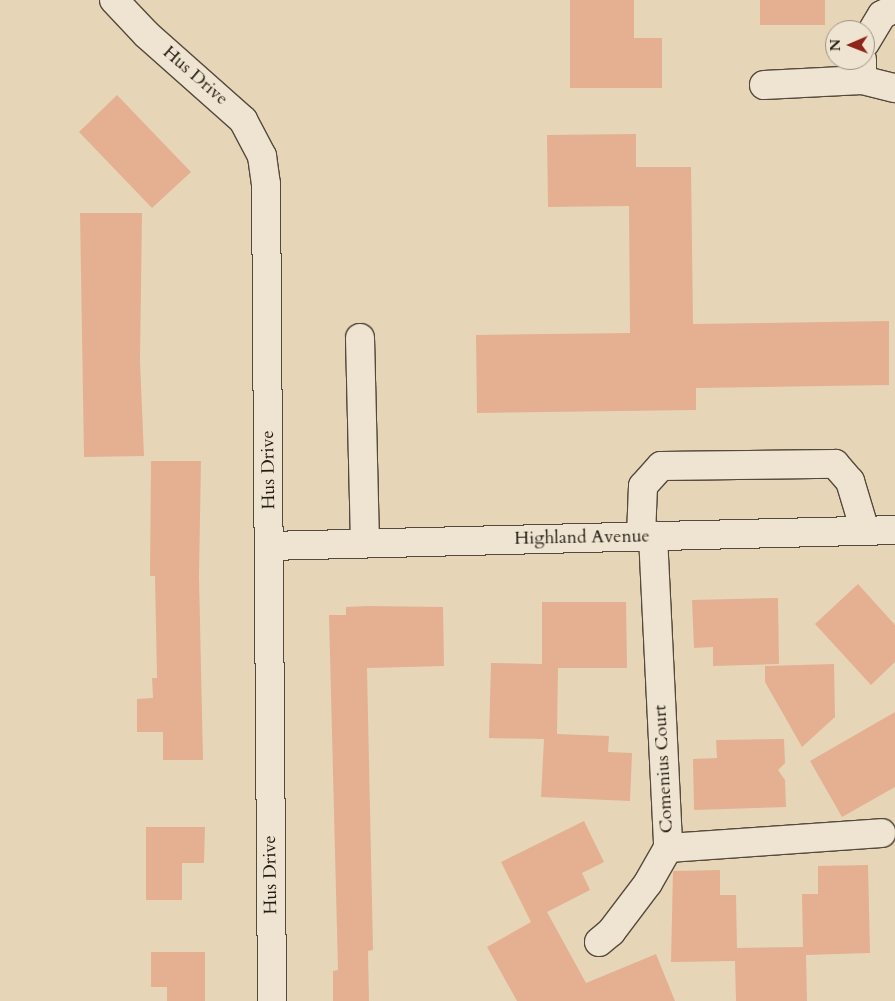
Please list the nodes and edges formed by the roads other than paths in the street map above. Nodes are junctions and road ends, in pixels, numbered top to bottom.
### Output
1 (114, 0) edge
2 (895, 8) edge
3 (875, 27) edge
4 (862, 70) edge
5 (764, 84) dead end
6 (895, 88) edge
7 (360, 338) dead end
8 (895, 530) edge
9 (865, 531) junction
10 (647, 536) junction
11 (365, 543) junction
12 (269, 546) junction
13 (881, 833) dead end
14 (668, 848) junction
15 (599, 942) dead end
16 (272, 1001) edge

1 - 12 street, Hus Drive
2 - 3 street
4 - 5 street
4 - 6 street
7 - 11 street
8 - 9 street, Highland Avenue
9 - 10 street, Highland Avenue
9 - 10 street, Comenius Court
10 - 11 street, Highland Avenue
10 - 14 street, Comenius Court
11 - 12 street, Highland Avenue
12 - 16 street, Hus Drive
13 - 14 street, Comenius Court
14 - 15 street

